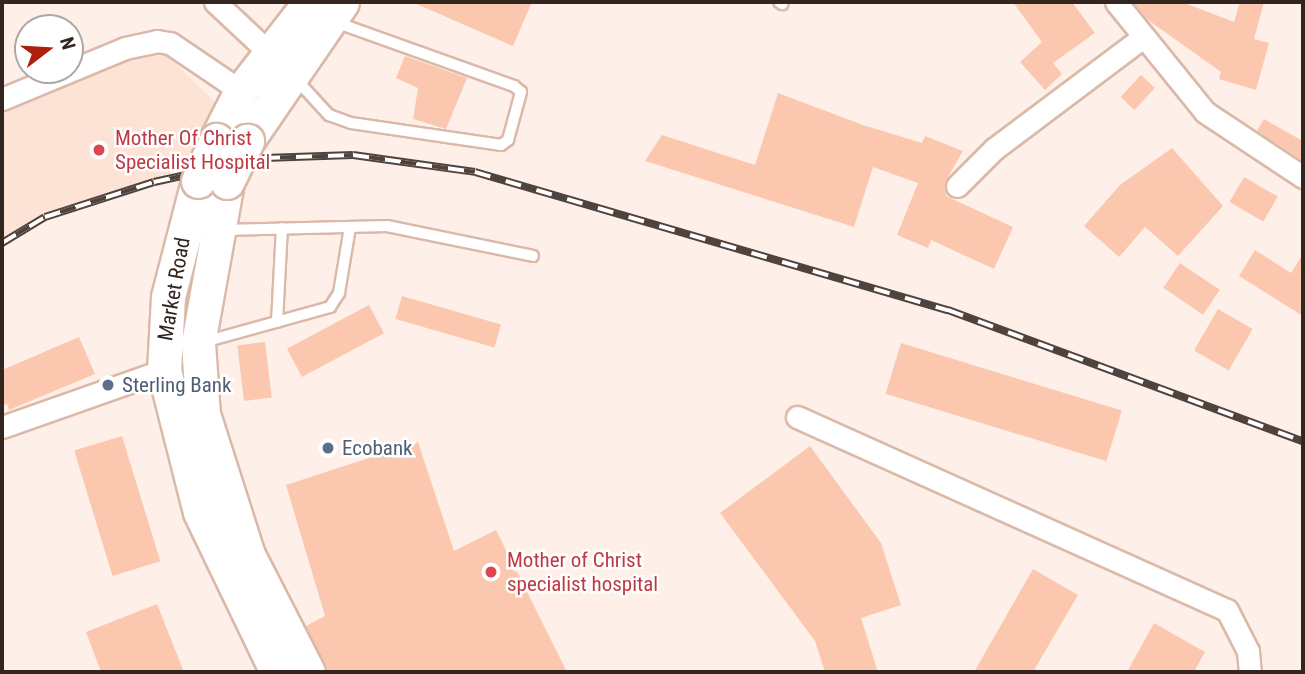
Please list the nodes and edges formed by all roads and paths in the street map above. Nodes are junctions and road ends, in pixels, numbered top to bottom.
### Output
1 (215, 2) edge
2 (1116, 2) edge
3 (326, 8) edge
4 (1142, 38) junction
5 (280, 63) junction
6 (241, 91) junction
7 (2, 99) edge
8 (231, 140) junction
9 (1303, 177) edge
10 (212, 181) junction
11 (957, 186) dead end
12 (350, 227) junction
13 (282, 228) junction
14 (217, 230) junction
15 (533, 256) dead end
16 (276, 322) junction
17 (198, 343) junction
18 (163, 370) junction
19 (797, 417) dead end
20 (2, 426) edge
21 (277, 672) edge
22 (308, 672) edge
23 (1250, 672) edge

1 - 5 street
2 - 4 street
3 - 5 main road, Market Road
3 - 5 lane
4 - 9 street
4 - 11 street
5 - 6 main road, Market Road
5 - 8 main road, Market Road
6 - 7 street
6 - 8 main road, Market Road
8 - 10 main road, Market Road, bridge
10 - 14 main road, Market Road
10 - 18 main road, Market Road
12 - 13 lane
12 - 15 lane
12 - 16 lane
13 - 14 lane
13 - 16 lane
14 - 17 main road, Market Road
16 - 17 lane
17 - 22 main road, Market Road
18 - 20 street
18 - 21 main road, Market Road
19 - 23 street

